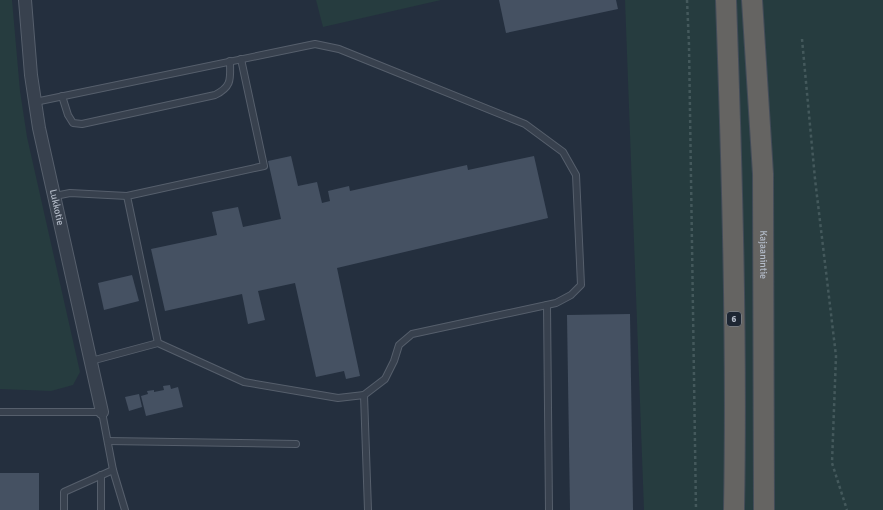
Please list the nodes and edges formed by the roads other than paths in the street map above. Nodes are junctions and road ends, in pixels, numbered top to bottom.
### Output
1 (25, 0) edge
2 (726, 0) edge
3 (752, 0) edge
4 (241, 59) junction
5 (230, 61) junction
6 (62, 96) junction
7 (35, 102) junction
8 (55, 196) junction
9 (127, 196) junction
10 (547, 305) junction
11 (158, 343) junction
12 (91, 361) junction
13 (364, 395) junction
14 (0, 412) edge
15 (102, 412) junction
16 (108, 441) junction
17 (296, 444) dead end
18 (113, 470) junction
19 (101, 475) junction
20 (64, 510) edge
21 (101, 510) edge
22 (124, 510) edge
23 (368, 510) edge
24 (549, 510) edge
25 (734, 510) edge
26 (764, 510) edge

1 - 7 street, Lukkotie
2 - 25 highway, 6
3 - 26 highway, Kajaanintie
4 - 5 lane
4 - 9 lane
4 - 10 lane
5 - 6 lane
5 - 6 lane
6 - 7 lane
7 - 8 street, Lukkotie
8 - 9 lane
8 - 12 street, Lukkotie
9 - 11 lane
10 - 13 lane
10 - 24 lane
11 - 12 lane
11 - 13 lane
12 - 15 street, Lukkotie
13 - 23 lane
14 - 15 lane
15 - 16 lane
16 - 17 lane
16 - 18 lane
18 - 19 lane
18 - 22 lane
19 - 20 lane
19 - 21 lane

